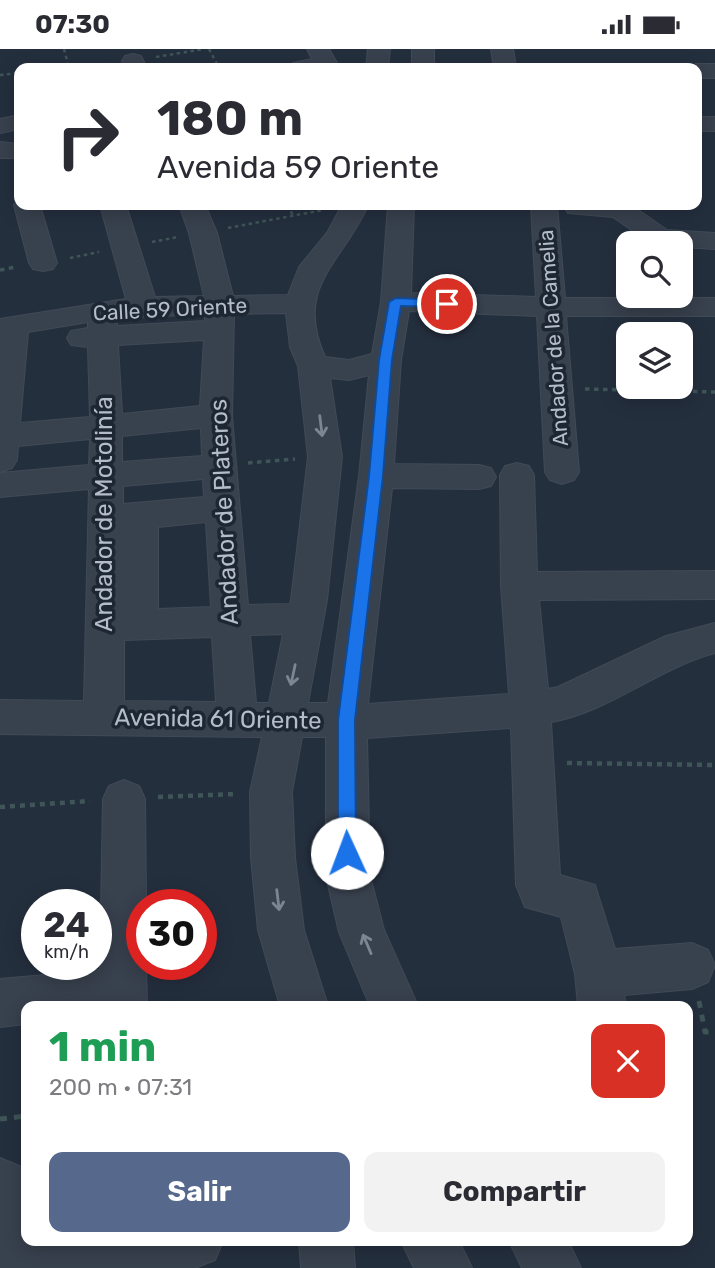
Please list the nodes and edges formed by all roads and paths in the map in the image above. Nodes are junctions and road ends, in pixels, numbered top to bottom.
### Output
1 (34, 210) edge
2 (114, 210) edge
3 (194, 210) edge
4 (290, 210) edge
5 (353, 210) edge
6 (397, 210) edge
7 (544, 210) edge
8 (621, 210) edge
9 (293, 216) dead end
10 (715, 240) edge
11 (364, 251) junction
12 (43, 263) dead end
13 (396, 302) junction
14 (299, 304) junction
15 (143, 306) junction
16 (551, 307) junction
17 (715, 307) edge
18 (220, 317) junction
19 (102, 323) junction
20 (6, 335) edge
21 (386, 360) junction
22 (313, 366) junction
23 (556, 389) junction
24 (715, 393) edge
25 (216, 416) junction
26 (106, 427) junction
27 (2, 449) edge
28 (325, 457) junction
29 (219, 466) junction
30 (562, 472) dead end
31 (517, 475) dead end
32 (106, 476) junction
33 (376, 476) junction
34 (479, 477) dead end
35 (0, 485) edge
36 (222, 507) junction
37 (141, 516) junction
38 (105, 519) junction
39 (715, 585) edge
40 (519, 586) junction
41 (305, 618) junction
42 (230, 621) junction
43 (122, 625) junction
44 (715, 638) edge
45 (530, 709) junction
46 (0, 717) edge
47 (104, 718) junction
48 (237, 719) junction
49 (284, 719) junction
50 (346, 720) junction
51 (531, 763) junction
52 (715, 765) edge
53 (124, 799) dead end
54 (692, 966) dead end
55 (600, 990) edge
56 (123, 999) edge
57 (62, 1001) edge
58 (302, 1001) edge
59 (392, 1001) edge
60 (21, 1002) edge
61 (0, 1003) edge
62 (21, 1117) edge
63 (0, 1119) edge
64 (0, 1184) edge
65 (168, 1246) edge
66 (326, 1246) edge
67 (431, 1246) edge
68 (539, 1246) edge
69 (4, 1268) edge
70 (47, 1268) edge
71 (328, 1268) edge
72 (445, 1268) edge
73 (554, 1268) edge

1 - 12 street
2 - 15 street
3 - 18 street, Andador de Plateros
4 - 9 path
5 - 11 street
6 - 11 street
7 - 16 street, Andador de la Camelia
8 - 10 street
11 - 13 street
11 - 14 street
13 - 16 street
13 - 21 street
14 - 18 street, Calle 59 Oriente
14 - 22 street
15 - 18 street, Calle 59 Oriente
15 - 19 street, Calle 59 Oriente
16 - 17 street
16 - 23 street, Andador de la Camelia
18 - 19 street
18 - 25 street, Andador de Plateros
19 - 20 street
19 - 26 street, Andador de Motolinía
20 - 27 street
21 - 22 street
21 - 33 street
22 -> 28 street
23 - 24 path
23 - 30 street, Andador de la Camelia
25 - 26 street
25 - 29 street, Andador de Plateros
26 - 27 street
26 - 32 street, Andador de Motolinía
28 - 29 path
28 - 41 street
29 - 32 street
29 - 36 street, Andador de Plateros
31 - 40 street
32 - 35 street
32 - 38 street, Andador de Motolinía
33 - 34 street
33 - 50 street
36 - 37 street
36 - 42 street, Andador de Plateros
37 - 38 street
37 - 43 street
38 - 43 street, Andador de Motolinía
39 - 40 street
40 - 45 street
41 - 42 street
41 -> 49 street
42 - 43 street
42 - 48 street, Andador de Plateros
43 - 47 street, Andador de Motolinía
44 - 45 street, Avenida 61 Oriente
45 - 50 street, Avenida 61 Oriente
45 - 51 street
46 - 47 street, Avenida 61 Oriente
47 - 48 street, Avenida 61 Oriente
48 - 49 street, Avenida 61 Oriente
49 - 50 street, Avenida 61 Oriente
49 -> 58 street
59 -> 50 street
51 - 52 path
51 - 55 street
53 - 56 street
54 - 55 street
56 - 57 street
60 - 61 street
62 - 63 path
64 - 69 street
65 - 70 street
66 - 71 street
67 - 72 street
68 - 73 street

